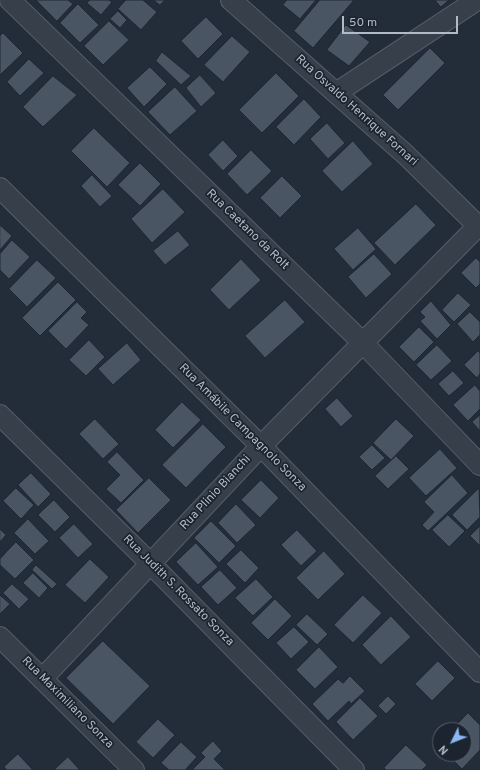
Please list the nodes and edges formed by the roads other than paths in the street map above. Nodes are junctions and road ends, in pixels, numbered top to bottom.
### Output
1 (10, 0) edge
2 (231, 0) edge
3 (477, 0) edge
4 (336, 93) junction
5 (0, 188) edge
6 (479, 227) edge
7 (362, 342) junction
8 (0, 415) edge
9 (260, 446) junction
10 (480, 465) edge
11 (150, 563) junction
12 (0, 637) edge
13 (480, 672) edge
14 (42, 679) junction
15 (134, 770) edge
16 (354, 770) edge

1 - 7 street, Rua Caetano da Rolt
2 - 4 street, Rua Osvaldo Henrique Fornari
3 - 4 street
4 - 6 street, Rua Osvaldo Henrique Fornari
5 - 9 street, Rua Amábile Campagnolo Sonza
6 - 7 street, Rua Plinio Bianchi
7 - 9 street, Rua Plinio Bianchi
7 - 10 street, Rua Caetano da Rolt
8 - 11 street, Rua Judith S. Rossato Sonza
9 - 11 street, Rua Plinio Bianchi
9 - 13 street, Rua Amábile Campagnolo Sonza
11 - 14 street, Rua Plinio Bianchi
11 - 16 street, Rua Judith S. Rossato Sonza
12 - 14 street, Rua Maximiliano Sonza
14 - 15 street, Rua Maximiliano Sonza

